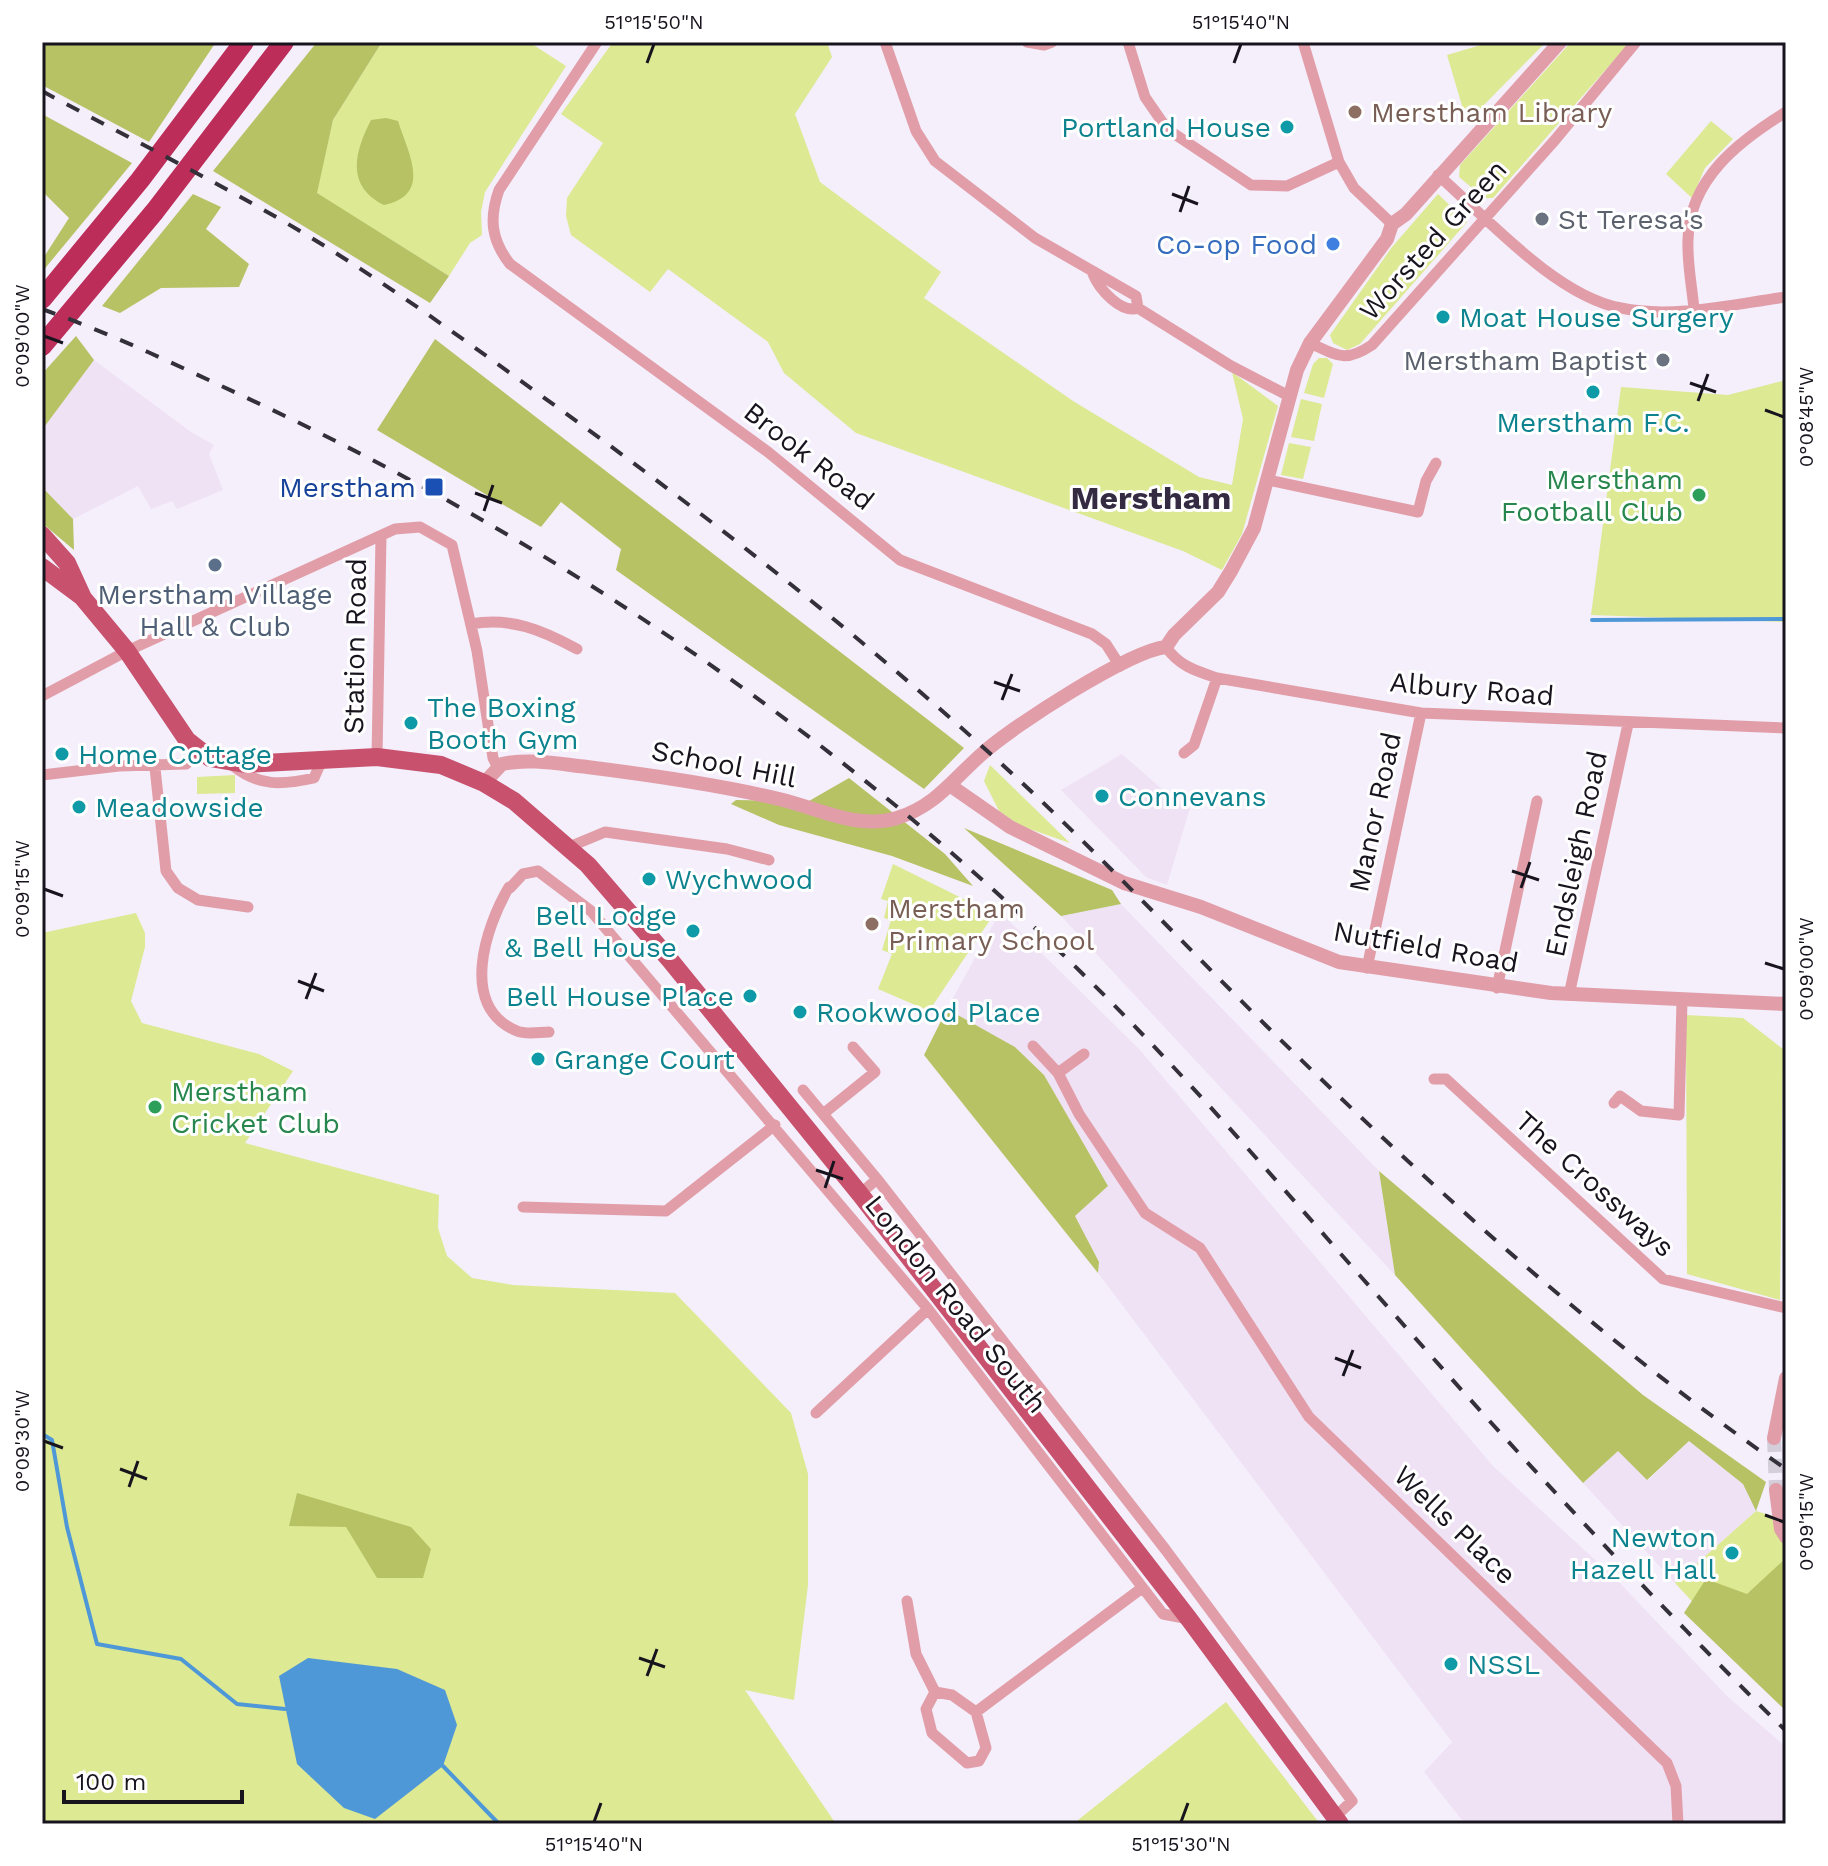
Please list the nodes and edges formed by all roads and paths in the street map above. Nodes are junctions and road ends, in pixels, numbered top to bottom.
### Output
1 (244, 42) edge
2 (284, 42) edge
3 (597, 42) edge
4 (885, 42) edge
5 (1027, 42) edge
6 (1052, 42) edge
7 (1128, 42) edge
8 (1303, 42) edge
9 (1560, 42) edge
10 (1636, 42) edge
11 (1786, 112) edge
12 (1339, 162) junction
13 (1438, 175) junction
14 (1484, 215) junction
15 (1392, 224) junction
16 (1786, 297) edge
17 (42, 299) edge
18 (1694, 309) junction
19 (1310, 343) junction
20 (42, 346) edge
21 (1289, 396) junction
22 (1436, 463) dead end
23 (1268, 480) junction
24 (42, 535) edge
25 (381, 536) junction
26 (42, 567) edge
27 (83, 598) junction
28 (471, 624) junction
29 (1166, 647) junction
30 (577, 649) dead end
31 (127, 651) junction
32 (1120, 666) junction
33 (1217, 678) junction
34 (42, 696) edge
35 (1421, 713) junction
36 (1628, 724) junction
37 (1786, 728) edge
38 (199, 751) junction
39 (1184, 753) dead end
40 (377, 757) junction
41 (497, 766) junction
42 (155, 768) junction
43 (42, 775) edge
44 (484, 783) junction
45 (951, 786) junction
46 (1537, 801) dead end
47 (569, 847) junction
48 (769, 860) dead end
49 (248, 907) dead end
50 (1367, 968) junction
51 (1497, 988) junction
52 (1569, 995) junction
53 (1682, 1001) junction
54 (1786, 1004) edge
55 (549, 1032) dead end
56 (1033, 1046) dead end
57 (853, 1047) dead end
58 (1084, 1054) dead end
59 (1058, 1073) junction
60 (1434, 1079) dead end
61 (803, 1090) dead end
62 (1614, 1103) dead end
63 (823, 1114) junction
64 (775, 1125) junction
65 (841, 1172) junction
66 (877, 1179) junction
67 (825, 1185) junction
68 (860, 1194) junction
69 (523, 1207) dead end
70 (1786, 1308) edge
71 (928, 1309) junction
72 (1786, 1378) edge
73 (816, 1413) dead end
74 (1774, 1438) tunnel mouth
75 (1776, 1490) tunnel mouth
76 (1786, 1537) edge
77 (1142, 1588) junction
78 (907, 1601) dead end
79 (1189, 1619) junction
80 (935, 1692) junction
81 (976, 1712) junction
82 (1338, 1820) edge
83 (1678, 1824) edge

1 - 17 highway
2 - 20 highway
3 - 32 street, Brook Road
4 - 21 street
5 - 6 street
7 - 12 street
8 - 12 street
9 - 13 street
10 - 14 street, Worsted Green
11 - 18 street
12 - 15 street
13 - 14 street
13 - 15 street
14 - 18 street
14 - 19 street, Worsted Green
15 - 19 street
16 - 18 street
19 - 21 street
21 - 23 street
22 - 23 street
23 - 29 street
24 - 27 main road
25 - 28 street
25 - 31 street
25 - 40 street, Station Road
26 - 27 main road
27 - 31 main road
28 - 30 street
28 - 41 street
29 - 32 street, School Hill
29 - 33 street, Albury Road
31 - 34 street
31 - 38 main road
32 - 45 street, School Hill
33 - 35 street, Albury Road
33 - 39 street
35 - 36 street, Albury Road
35 - 50 street, Manor Road
36 - 37 street, Albury Road
36 - 52 street, Endsleigh Road
38 - 40 main road, London Road South
38 - 42 street
40 - 44 main road, London Road South
41 - 44 street
41 - 45 street, School Hill
42 - 43 street
42 - 49 street
44 - 47 main road, London Road South
45 - 50 street, Nutfield Road
46 - 51 street
47 - 48 street
47 - 65 main road, London Road South
50 - 51 street, Nutfield Road
51 - 52 street, Nutfield Road
52 - 53 street, Nutfield Road
53 - 54 street, Nutfield Road
53 - 62 street
55 - 64 street, London Road South
56 - 59 street
57 - 63 street
58 - 59 street
59 - 83 street, Wells Place
60 - 70 street, The Crossways
61 - 63 street
63 - 66 street
64 - 67 street, London Road South
64 - 69 street
65 - 67 street
65 - 68 main road, London Road South
66 - 68 street, London Road South
66 - 82 street, London Road South
67 - 71 street, London Road South
68 - 79 main road, London Road South
71 - 73 street
71 - 77 street, London Road South
72 - 74 street
75 - 76 street
77 - 79 street, London Road South
77 - 81 street
78 - 80 street
79 - 82 main road, London Road South
80 - 81 street
80 - 81 street

